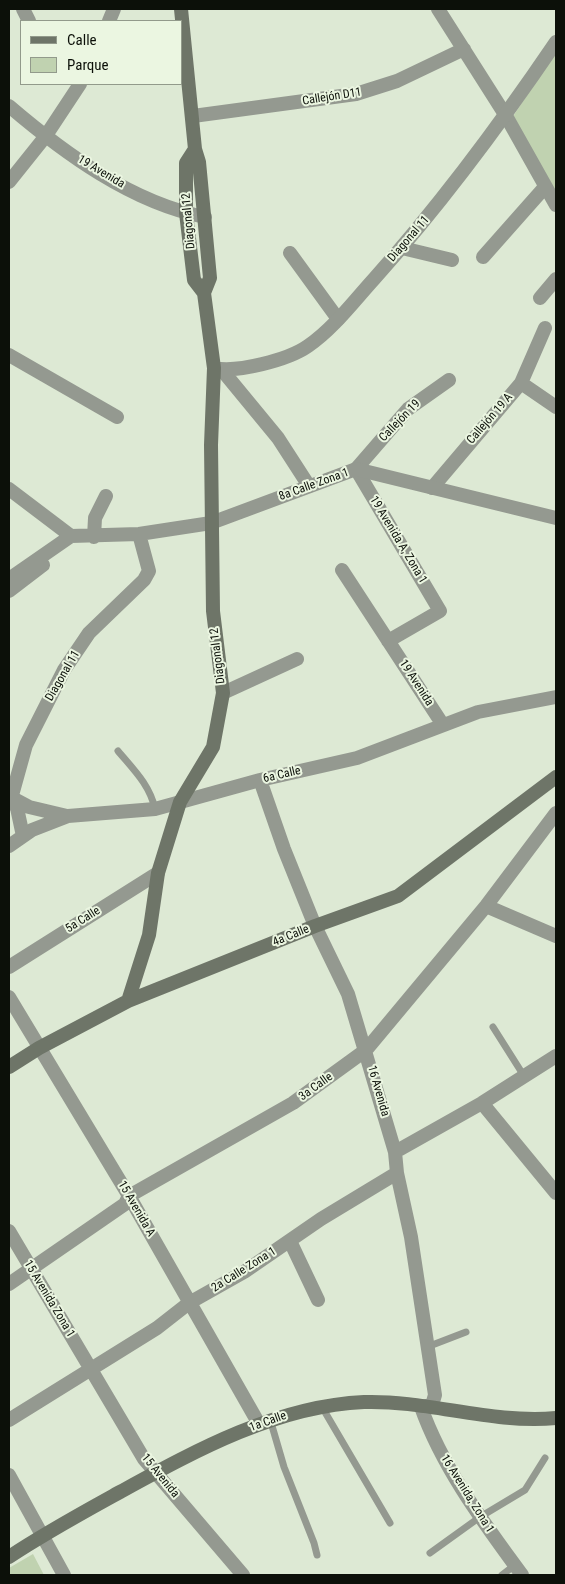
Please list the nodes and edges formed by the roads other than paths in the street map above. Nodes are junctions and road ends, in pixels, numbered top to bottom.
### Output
1 (181, 9) edge
2 (438, 9) edge
3 (556, 42) edge
4 (464, 49) junction
5 (79, 85) edge
6 (9, 106) edge
7 (193, 116) junction
8 (506, 116) junction
9 (45, 137) junction
10 (194, 149) junction
11 (9, 182) edge
12 (546, 188) junction
13 (556, 205) edge
14 (186, 213) junction
15 (205, 217) junction
16 (402, 248) junction
17 (290, 252) dead end
18 (483, 257) dead end
19 (452, 260) dead end
20 (556, 279) edge
21 (204, 293) junction
22 (540, 298) dead end
23 (338, 318) junction
24 (544, 328) dead end
25 (9, 355) edge
26 (218, 369) junction
27 (449, 380) dead end
28 (520, 383) junction
29 (556, 406) edge
30 (117, 417) dead end
31 (356, 469) junction
32 (308, 486) junction
33 (432, 488) junction
34 (9, 489) edge
35 (106, 496) dead end
36 (556, 518) edge
37 (210, 523) junction
38 (139, 534) junction
39 (71, 536) junction
40 (94, 537) junction
41 (342, 570) dead end
42 (9, 578) edge
43 (9, 591) edge
44 (388, 641) junction
45 (297, 659) dead end
46 (223, 693) junction
47 (556, 697) edge
48 (443, 725) junction
49 (118, 751) dead end
50 (556, 777) edge
51 (260, 780) junction
52 (10, 799) edge
53 (180, 802) junction
54 (155, 809) junction
55 (556, 813) edge
56 (68, 816) junction
57 (23, 836) junction
58 (9, 846) edge
59 (158, 873) junction
60 (486, 906) junction
61 (315, 926) junction
62 (556, 936) edge
63 (9, 968) edge
64 (9, 997) edge
65 (128, 1001) junction
66 (493, 1027) dead end
67 (39, 1048) junction
68 (366, 1050) junction
69 (556, 1056) edge
70 (9, 1067) edge
71 (524, 1076) junction
72 (482, 1103) junction
73 (395, 1152) junction
74 (397, 1173) junction
75 (553, 1184) edge
76 (129, 1196) junction
77 (9, 1231) edge
78 (290, 1240) junction
79 (30, 1269) junction
80 (9, 1284) edge
81 (318, 1300) dead end
82 (189, 1303) junction
83 (466, 1332) dead end
84 (427, 1347) junction
85 (90, 1367) junction
86 (322, 1407) junction
87 (421, 1407) junction
88 (556, 1418) edge
89 (9, 1420) edge
90 (264, 1421) junction
91 (546, 1458) dead end
92 (156, 1472) junction
93 (9, 1475) edge
94 (480, 1518) junction
95 (390, 1523) dead end
96 (42, 1535) junction
97 (430, 1553) dead end
98 (317, 1555) dead end
99 (9, 1557) edge
100 (519, 1570) edge
101 (64, 1575) edge
102 (243, 1575) edge
103 (502, 1575) edge

1 - 7 main road, Diagonal 12
2 - 4 street
3 - 8 street, Diagonal 11
4 - 7 street, Callejón D11
4 - 8 street
5 - 9 street
6 - 9 street, 19 Avenida
7 - 10 main road, Diagonal 12
8 - 12 street
8 - 16 street, Diagonal 11
9 - 11 street
9 - 14 street, 19 Avenida
10 - 14 main road, Diagonal 12
10 - 15 main road, Diagonal 12
12 - 13 street
12 - 18 street
14 - 15 street, 19 Avenida
14 - 21 main road, Diagonal 12
15 - 21 main road, Diagonal 12
16 - 19 street
16 - 23 street, Diagonal 11
17 - 23 street
20 - 22 street
21 - 26 main road, Diagonal 12
23 - 26 street, Diagonal 11
24 - 28 street
25 - 30 street
26 - 32 street
26 - 37 main road, Diagonal 12
27 - 31 street, Callejón 19
28 - 29 street, Callejón 19 A
28 - 33 street, Callejón 19 A
31 - 32 street, 8a Calle Zona 1
31 - 33 street, 8a Calle Zona 1
31 - 44 street, 19 Avenida A, Zona 1
32 - 37 street, 8a Calle Zona 1
33 - 36 street, 8a Calle Zona 1
34 - 39 street
35 - 40 street
37 - 38 street, 8a Calle Zona 1
37 - 46 main road, Diagonal 12
38 - 40 street, 8a Calle Zona 1
38 - 52 street, Diagonal 11
39 - 40 street, 8a Calle Zona 1
39 - 42 street
39 - 43 street
41 - 44 street, 19 Avenida
44 - 48 street, 19 Avenida
45 - 46 street
46 - 53 main road, Diagonal 12
47 - 48 street, 6a Calle
48 - 51 street, 6a Calle
49 - 54 lane
50 - 61 main road, 4a Calle
51 - 53 street, 6a Calle
51 - 61 street, 16 Avenida
52 - 56 street
52 - 57 street
53 - 54 street, 6a Calle
53 - 59 main road, Diagonal 12
54 - 56 street, 6a Calle
55 - 60 street, 3a Calle
56 - 57 street, 6a Calle
57 - 58 street, 6a Calle
59 - 63 street, 5a Calle
59 - 65 main road, Diagonal 12
60 - 62 street
60 - 68 street, 3a Calle
61 - 65 main road, 4a Calle
61 - 68 street, 16 Avenida
64 - 67 street, 15 Avenida A
65 - 67 main road, 4a Calle
66 - 71 lane
67 - 70 main road, 4a Calle
67 - 76 street, 15 Avenida A
68 - 73 street, 16 Avenida
68 - 76 street, 3a Calle
69 - 71 street
71 - 72 street
72 - 73 street
72 - 75 street
73 - 74 street, 16 Avenida
74 - 78 street, 2a Calle Zona 1
74 - 84 street, 16 Avenida
76 - 79 street, 3a Calle
76 - 82 street, 15 Avenida A
77 - 79 street, 15 Avenida Zona 1
78 - 81 street
78 - 82 street, 2a Calle Zona 1
79 - 80 street, 3a Calle
79 - 85 street, 15 Avenida Zona 1
82 - 85 street, 2a Calle Zona 1
82 - 90 street, 15 Avenida A
83 - 84 lane
84 - 87 street, 16 Avenida
85 - 89 street, 2a Calle Zona 1
85 - 92 street, 15 Avenida
86 - 87 main road, 1a Calle
86 - 90 main road, 1a Calle
86 - 95 lane
87 - 88 main road, 1a Calle
87 - 94 street, 16 Avenida, Zona 1
90 - 92 main road, 1a Calle
90 - 98 lane
91 - 94 lane
92 - 96 main road, 1a Calle
92 - 102 street, 15 Avenida
93 - 96 street
94 - 97 lane
94 - 100 street, 16 Avenida, Zona 1
96 - 99 main road, 1a Calle
96 - 101 street
100 - 103 lane

